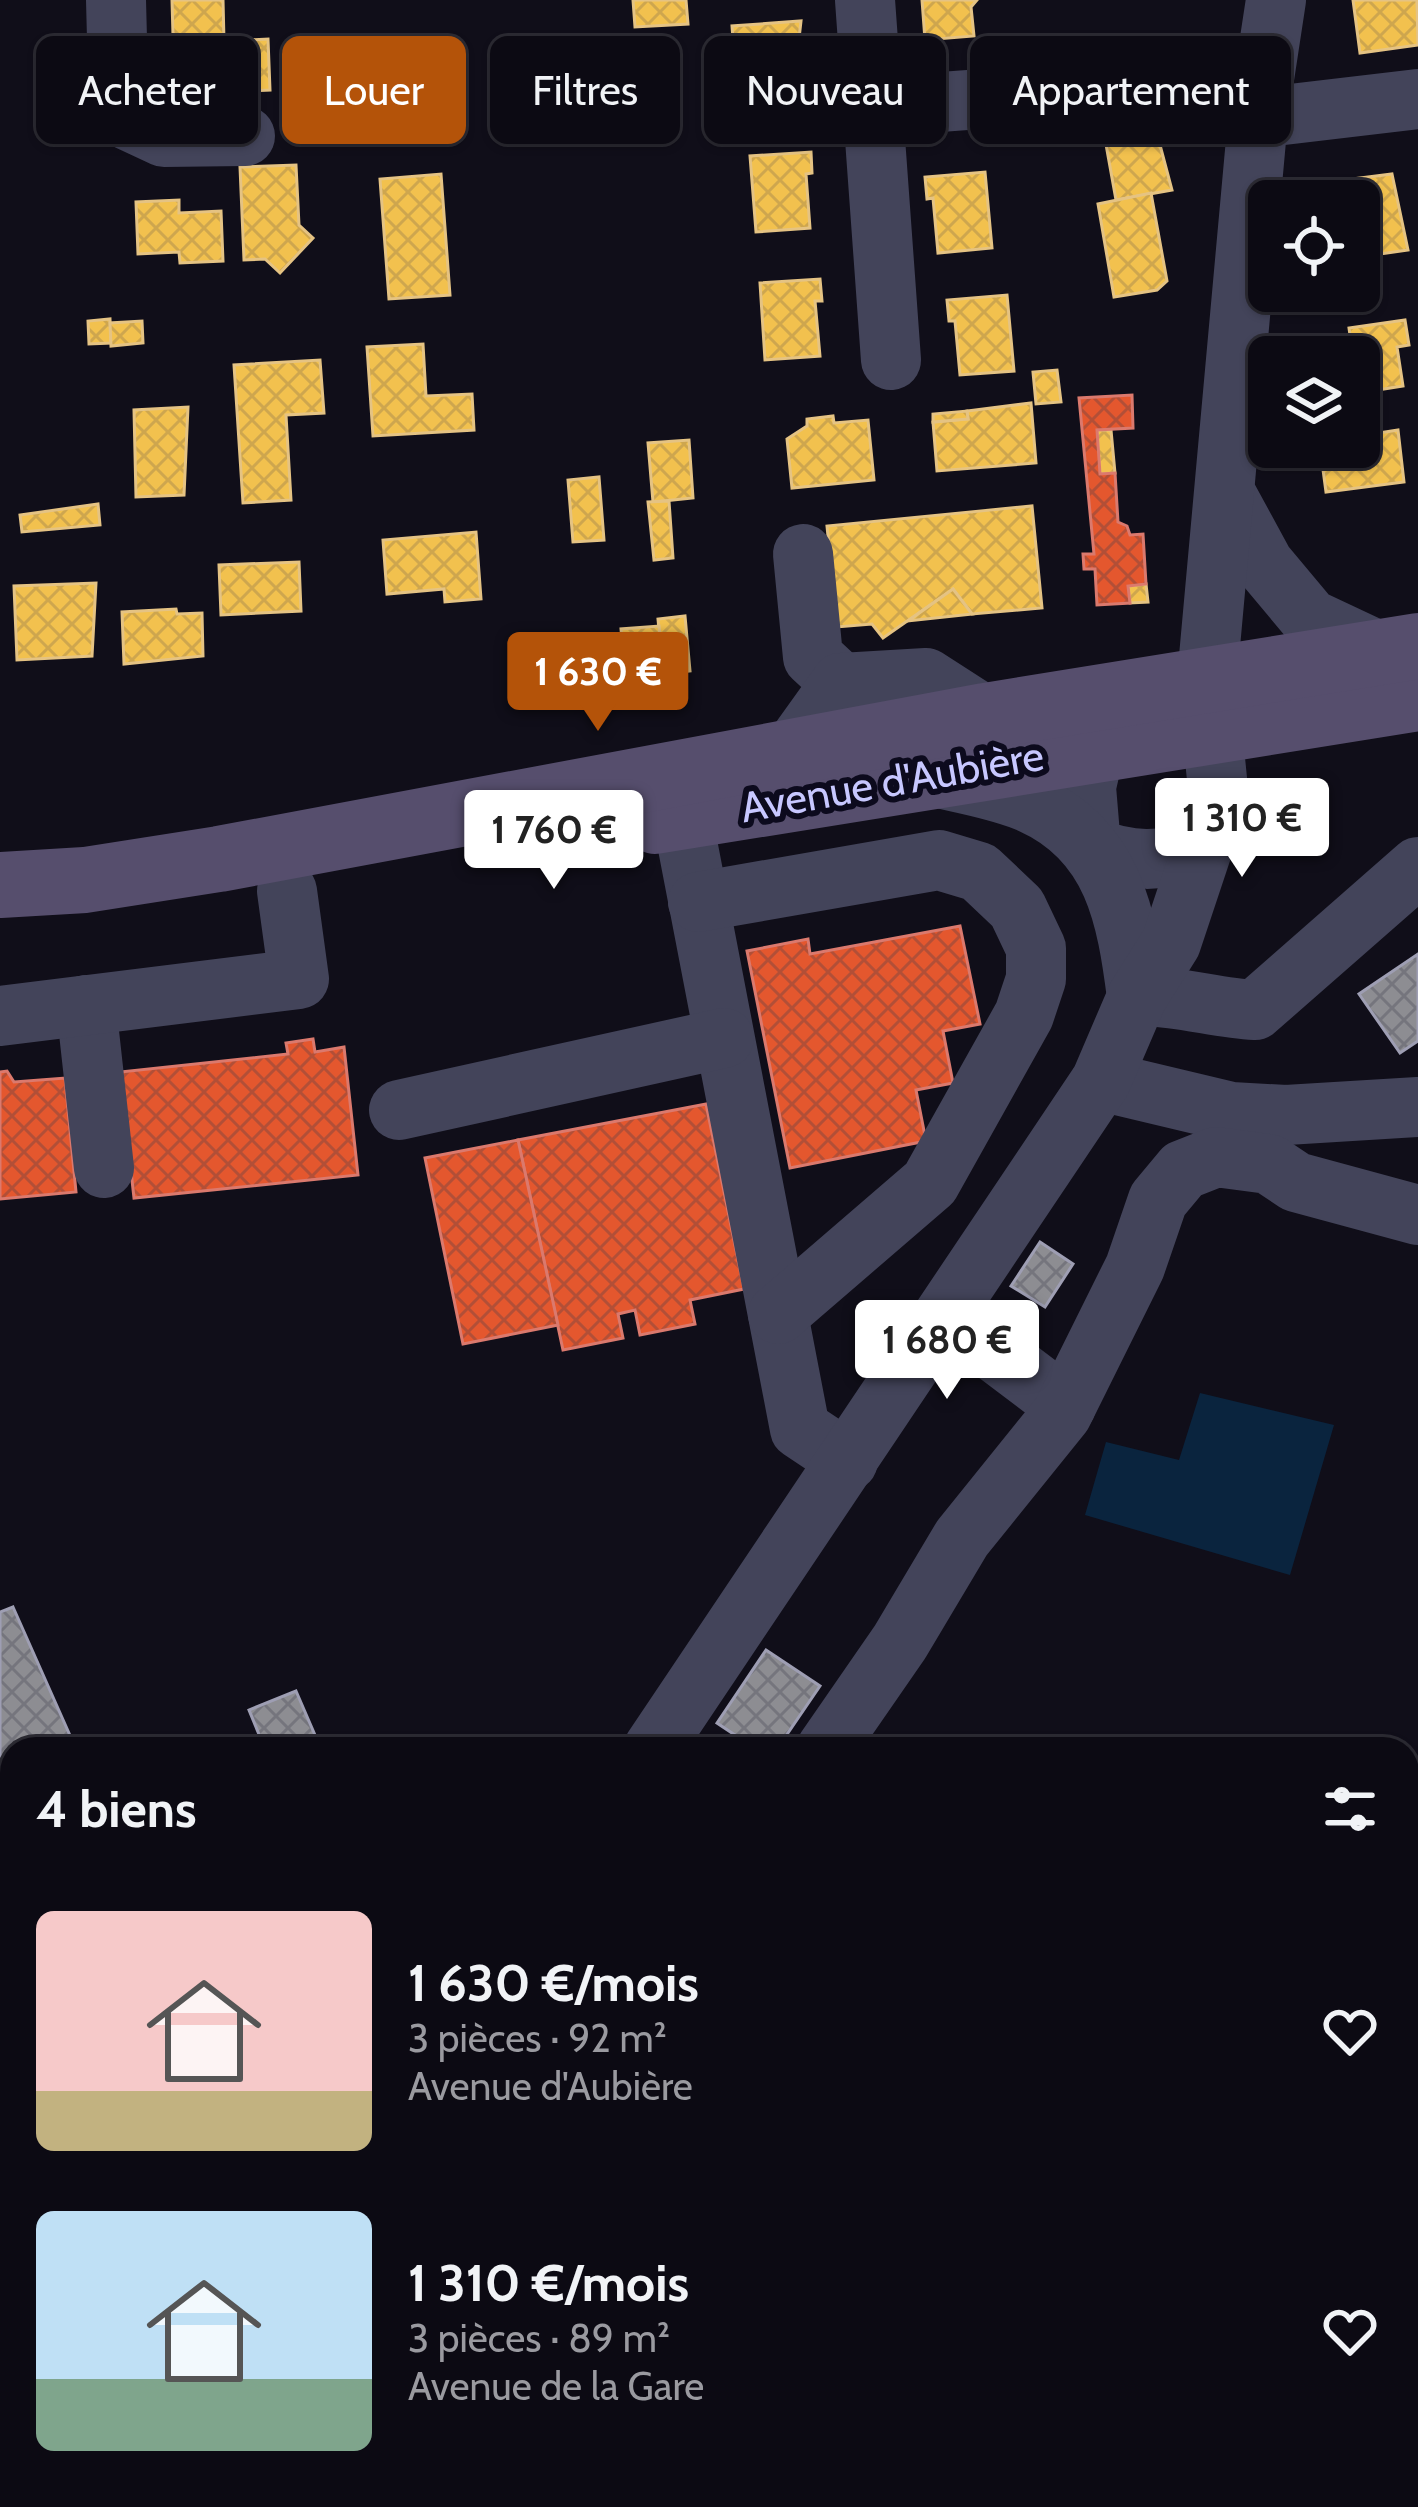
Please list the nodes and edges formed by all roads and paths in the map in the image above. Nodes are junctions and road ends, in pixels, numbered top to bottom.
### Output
1 (116, 0) edge
2 (865, 0) edge
3 (1276, 0) edge
4 (117, 36) edge
5 (868, 36) edge
6 (1270, 36) edge
7 (1291, 92) edge
8 (1418, 99) edge
9 (876, 144) edge
10 (1256, 144) edge
11 (891, 360) dead end
12 (1227, 496) junction
13 (803, 554) dead end
14 (1404, 665) edge
15 (841, 683) junction
16 (1211, 704) junction
17 (985, 716) junction
18 (1095, 747) junction
19 (793, 750) junction
20 (931, 776) junction
21 (682, 816) junction
22 (1091, 848) junction
23 (1202, 849) junction
24 (1418, 867) edge
25 (0, 885) edge
26 (287, 891) junction
27 (698, 902) junction
28 (0, 924) edge
29 (1137, 997) junction
30 (86, 1005) junction
31 (0, 1016) edge
32 (724, 1038) junction
33 (1100, 1081) junction
34 (1418, 1107) edge
35 (399, 1110) dead end
36 (104, 1168) dead end
37 (1418, 1215) edge
38 (778, 1314) junction
39 (947, 1316) junction
40 (1066, 1406) junction
41 (848, 1461) junction
42 (660, 1737) edge
43 (834, 1737) edge

1 - 4 street
2 - 5 street
3 - 6 street
7 - 8 street
9 - 11 street
10 - 12 street
12 - 14 street
12 - 16 street
13 - 15 street
14 - 16 main road
15 - 17 street
15 - 19 street
16 - 17 main road, Avenue d'Aubière
16 - 18 main road, Avenue d'Aubière
16 - 23 street
17 - 19 main road, Avenue d'Aubière
18 - 20 main road, Avenue d'Aubière
18 - 22 street
19 - 25 main road, Avenue d'Aubière
20 - 21 main road, Avenue d'Aubière
20 - 22 street
21 - 26 main road, Avenue d'Aubière
21 - 27 street
22 - 23 street
22 - 29 street
23 - 29 street
24 - 29 street
26 - 28 main road, Avenue d'Aubière
26 - 30 street
27 - 32 street
27 - 38 street
29 - 33 street
30 - 31 street
30 - 36 street
32 - 35 street
32 - 38 street
33 - 34 street
33 - 39 street
37 - 40 street
38 - 41 street
39 - 40 street
39 - 41 street
40 - 43 street
41 - 42 street

